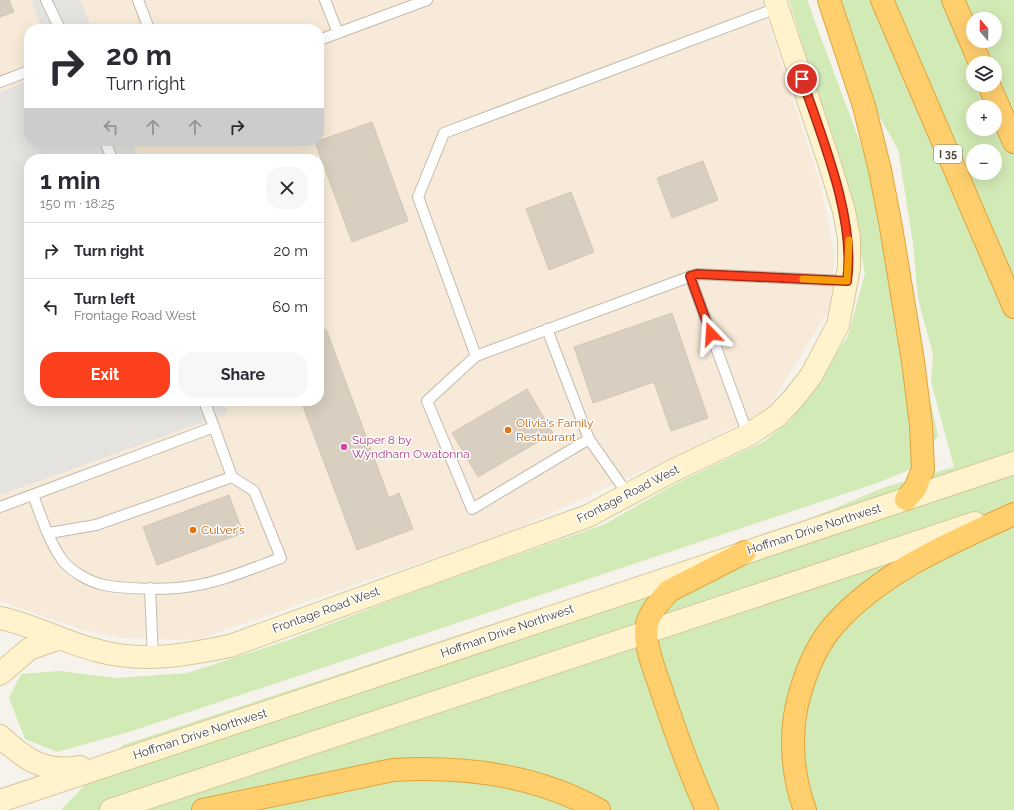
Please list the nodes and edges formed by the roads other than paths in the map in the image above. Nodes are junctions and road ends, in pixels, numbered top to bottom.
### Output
1 (46, 0) edge
2 (138, 0) edge
3 (325, 0) edge
4 (427, 0) edge
5 (829, 0) edge
6 (882, 0) edge
7 (953, 0) edge
8 (776, 4) edge
9 (58, 24) edge
10 (147, 24) edge
11 (338, 33) junction
12 (324, 38) edge
13 (977, 56) edge
14 (24, 73) edge
15 (0, 82) edge
16 (992, 92) edge
17 (1014, 142) edge
18 (690, 276) junction
19 (847, 281) junction
20 (1014, 307) edge
21 (547, 329) junction
22 (476, 356) junction
23 (206, 406) edge
24 (214, 428) junction
25 (748, 435) junction
26 (589, 439) junction
27 (1014, 463) edge
28 (232, 476) junction
29 (33, 495) junction
30 (629, 496) junction
31 (906, 499) junction
32 (0, 508) edge
33 (1014, 511) edge
34 (1014, 514) edge
35 (48, 533) junction
36 (745, 552) junction
37 (150, 588) junction
38 (0, 618) edge
39 (646, 632) junction
40 (60, 638) junction
41 (153, 657) junction
42 (0, 674) edge
43 (0, 736) edge
44 (124, 759) junction
45 (0, 801) edge
46 (111, 810) edge
47 (203, 810) edge
48 (600, 810) edge
49 (707, 810) edge
50 (805, 810) edge

1 - 9 lane
2 - 10 lane
3 - 11 lane
4 - 11 lane
5 - 31 highway
6 - 20 highway, I 35
7 - 13 highway
8 - 19 main road, Frontage Road West
8 - 22 lane
11 - 12 lane
14 - 15 lane
16 - 17 highway
18 - 19 lane
18 - 21 lane
18 - 25 lane
19 - 25 main road, Frontage Road West
21 - 22 lane
21 - 26 lane
22 - 26 lane
23 - 24 lane
24 - 28 lane
24 - 29 lane
25 - 30 main road, Frontage Road West
26 - 30 lane
27 - 31 main road, Hoffman Drive Northwest
28 - 35 lane
28 - 37 lane
29 - 32 lane
29 - 35 lane
30 - 41 main road, Frontage Road West
31 - 36 main road, Hoffman Drive Northwest
33 - 39 main road
34 - 50 highway
35 - 37 lane
36 - 39 highway
36 - 44 main road, Hoffman Drive Northwest
37 - 41 lane
38 - 40 main road, Frontage Road West
39 - 46 main road
39 - 49 highway
40 - 41 main road, Frontage Road West
40 - 42 main road
43 - 44 main road
44 - 45 main road, Hoffman Drive Northwest
47 - 48 highway

